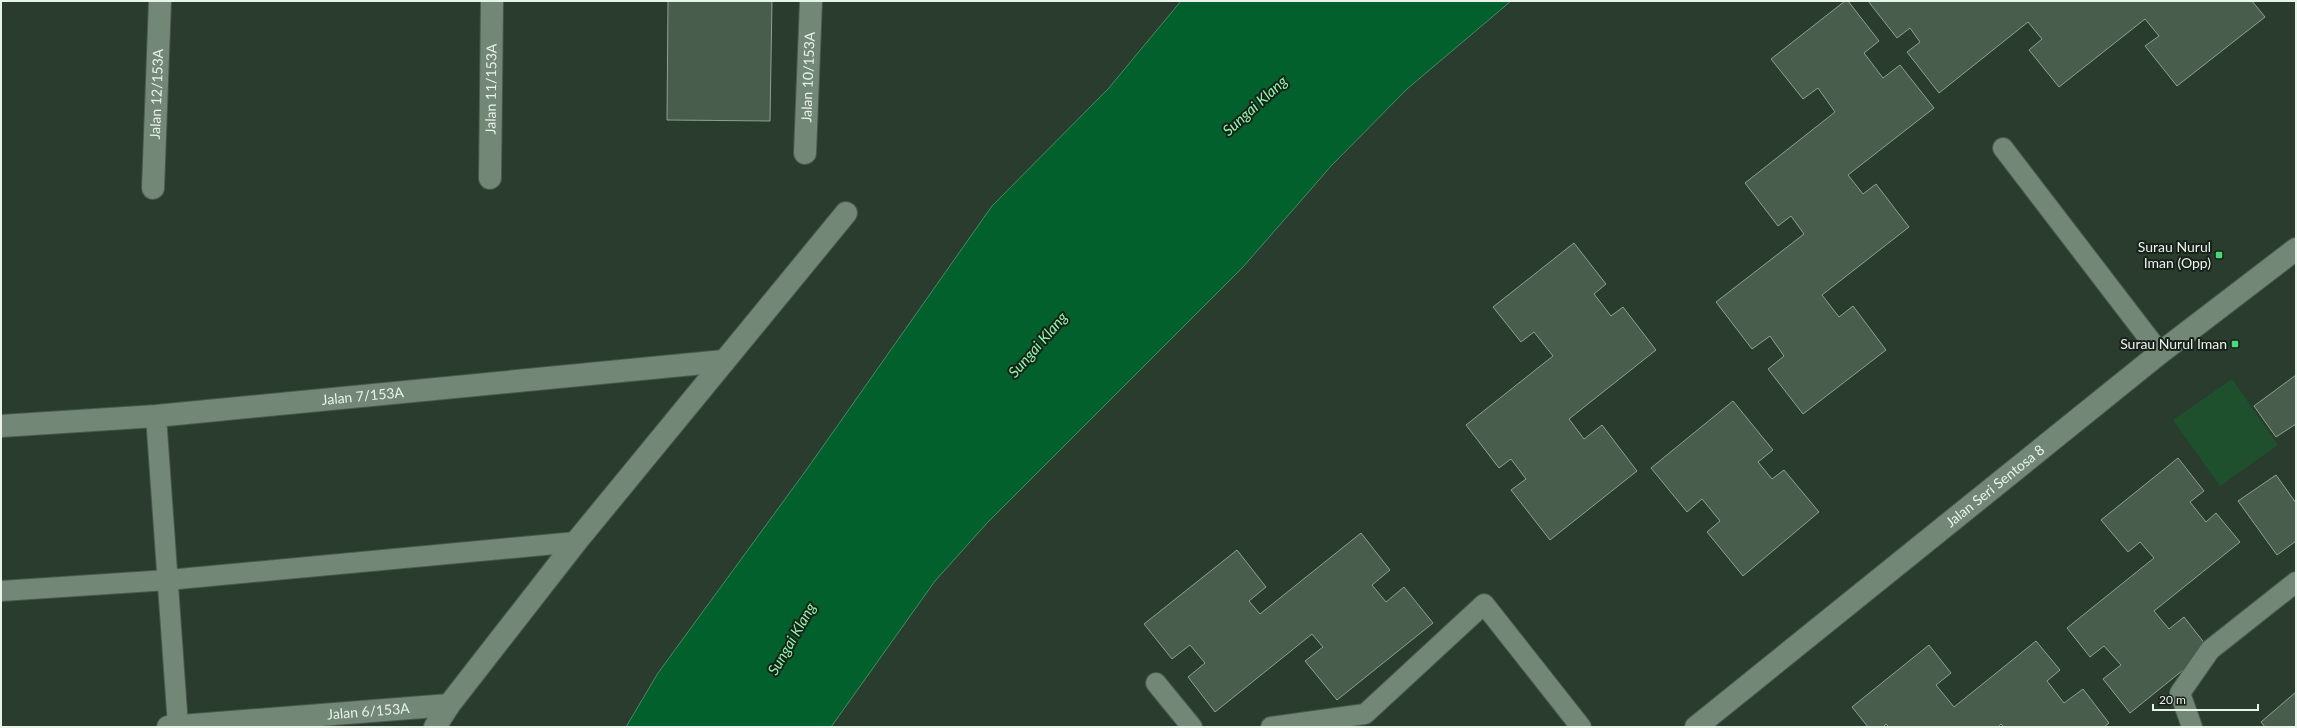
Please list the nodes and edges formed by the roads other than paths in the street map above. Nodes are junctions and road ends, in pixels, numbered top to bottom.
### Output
1 (160, 1) edge
2 (492, 1) edge
3 (810, 1) edge
4 (2003, 148) dead end
5 (805, 153) dead end
6 (490, 178) dead end
7 (153, 188) dead end
8 (846, 213) dead end
9 (2296, 249) edge
10 (2160, 353) junction
11 (724, 361) junction
12 (156, 416) junction
13 (1, 426) edge
14 (576, 542) junction
15 (168, 580) junction
16 (2296, 582) edge
17 (1, 591) edge
18 (1156, 683) dead end
19 (449, 705) junction
20 (173, 727) edge
21 (435, 727) edge
22 (1192, 727) edge
23 (1271, 727) edge
24 (1581, 727) edge
25 (1696, 727) edge
26 (2192, 727) edge

1 - 7 street, Jalan 12/153A
2 - 6 street, Jalan 11/153A
3 - 5 street, Jalan 10/153A
4 - 10 lane
8 - 11 street
9 - 10 street, Jalan Seri Sentosa 8
10 - 25 street, Jalan Seri Sentosa 8
11 - 12 street, Jalan 7/153A
11 - 14 street
12 - 13 street, Jalan 7/153A
12 - 15 lane
14 - 15 lane
14 - 19 street
15 - 17 lane
15 - 20 lane
16 - 26 lane
18 - 22 lane
19 - 20 street, Jalan 6/153A
19 - 21 street
23 - 24 lane

